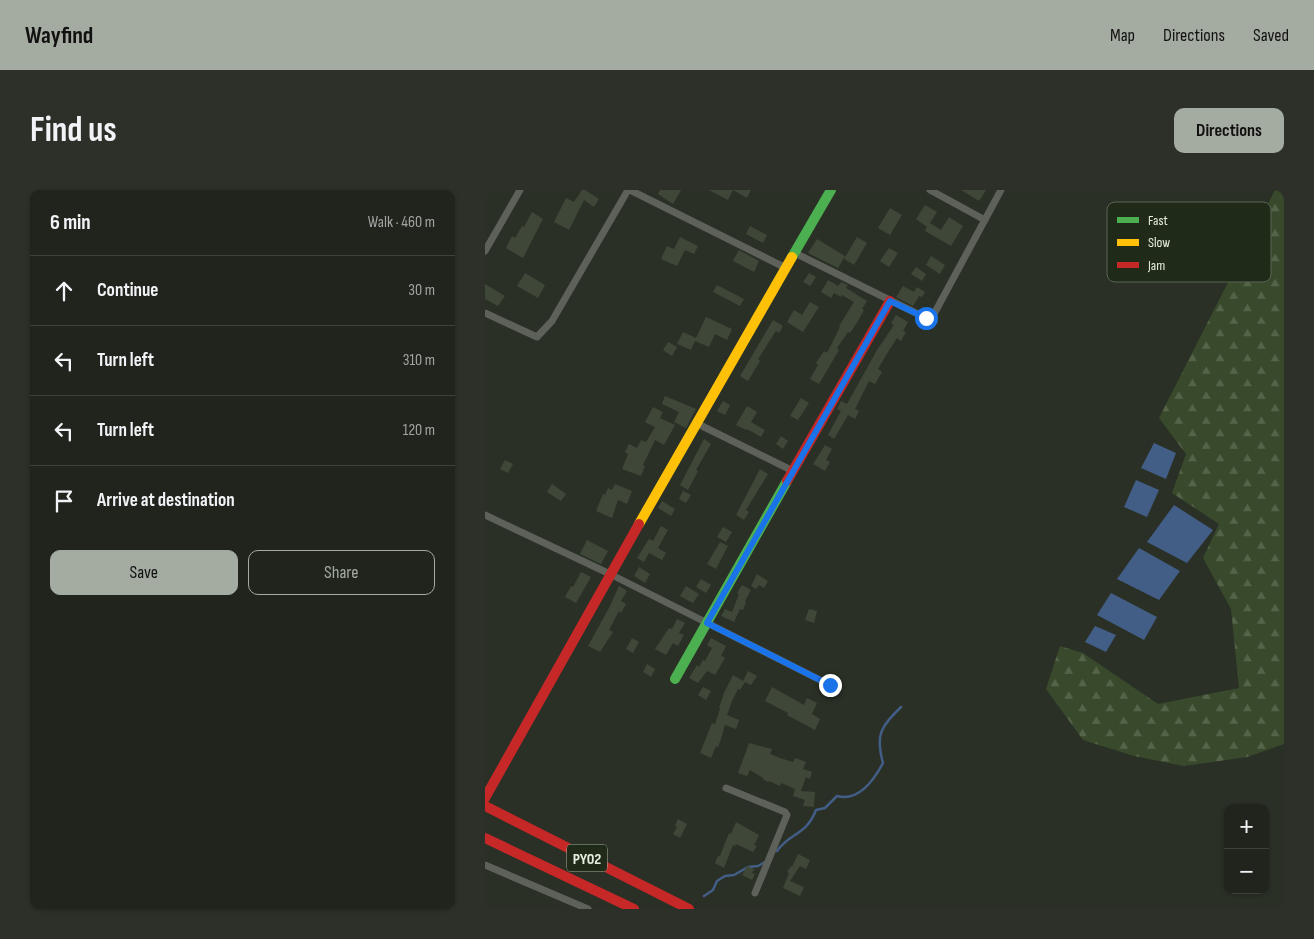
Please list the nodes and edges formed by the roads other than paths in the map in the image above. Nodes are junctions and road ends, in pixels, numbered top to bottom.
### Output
1 (520, 190) edge
2 (629, 190) edge
3 (831, 190) edge
4 (930, 190) edge
5 (1001, 190) edge
6 (985, 220) junction
7 (485, 251) edge
8 (795, 253) junction
9 (787, 268) junction
10 (890, 301) junction
11 (485, 313) edge
12 (697, 423) junction
13 (793, 471) junction
14 (485, 515) edge
15 (610, 574) junction
16 (707, 623) junction
17 (675, 679) dead end
18 (830, 685) dead end
19 (726, 788) dead end
20 (485, 798) edge
21 (485, 806) edge
22 (485, 838) edge
23 (485, 865) edge
24 (755, 893) dead end
25 (588, 909) edge
26 (634, 909) edge
27 (689, 909) edge

1 - 7 street
2 - 9 street
2 - 11 street
3 - 8 main road
4 - 6 street
5 - 6 street
6 - 10 street
8 - 9 main road
8 - 10 street
9 - 12 main road
10 - 13 main road
12 - 13 street
12 - 15 main road
13 - 16 main road
14 - 15 street
15 - 16 street
15 - 20 main road
16 - 17 main road
16 - 18 street
19 - 24 street
21 - 27 main road, PY02
22 - 26 main road, PY02
23 - 25 street

